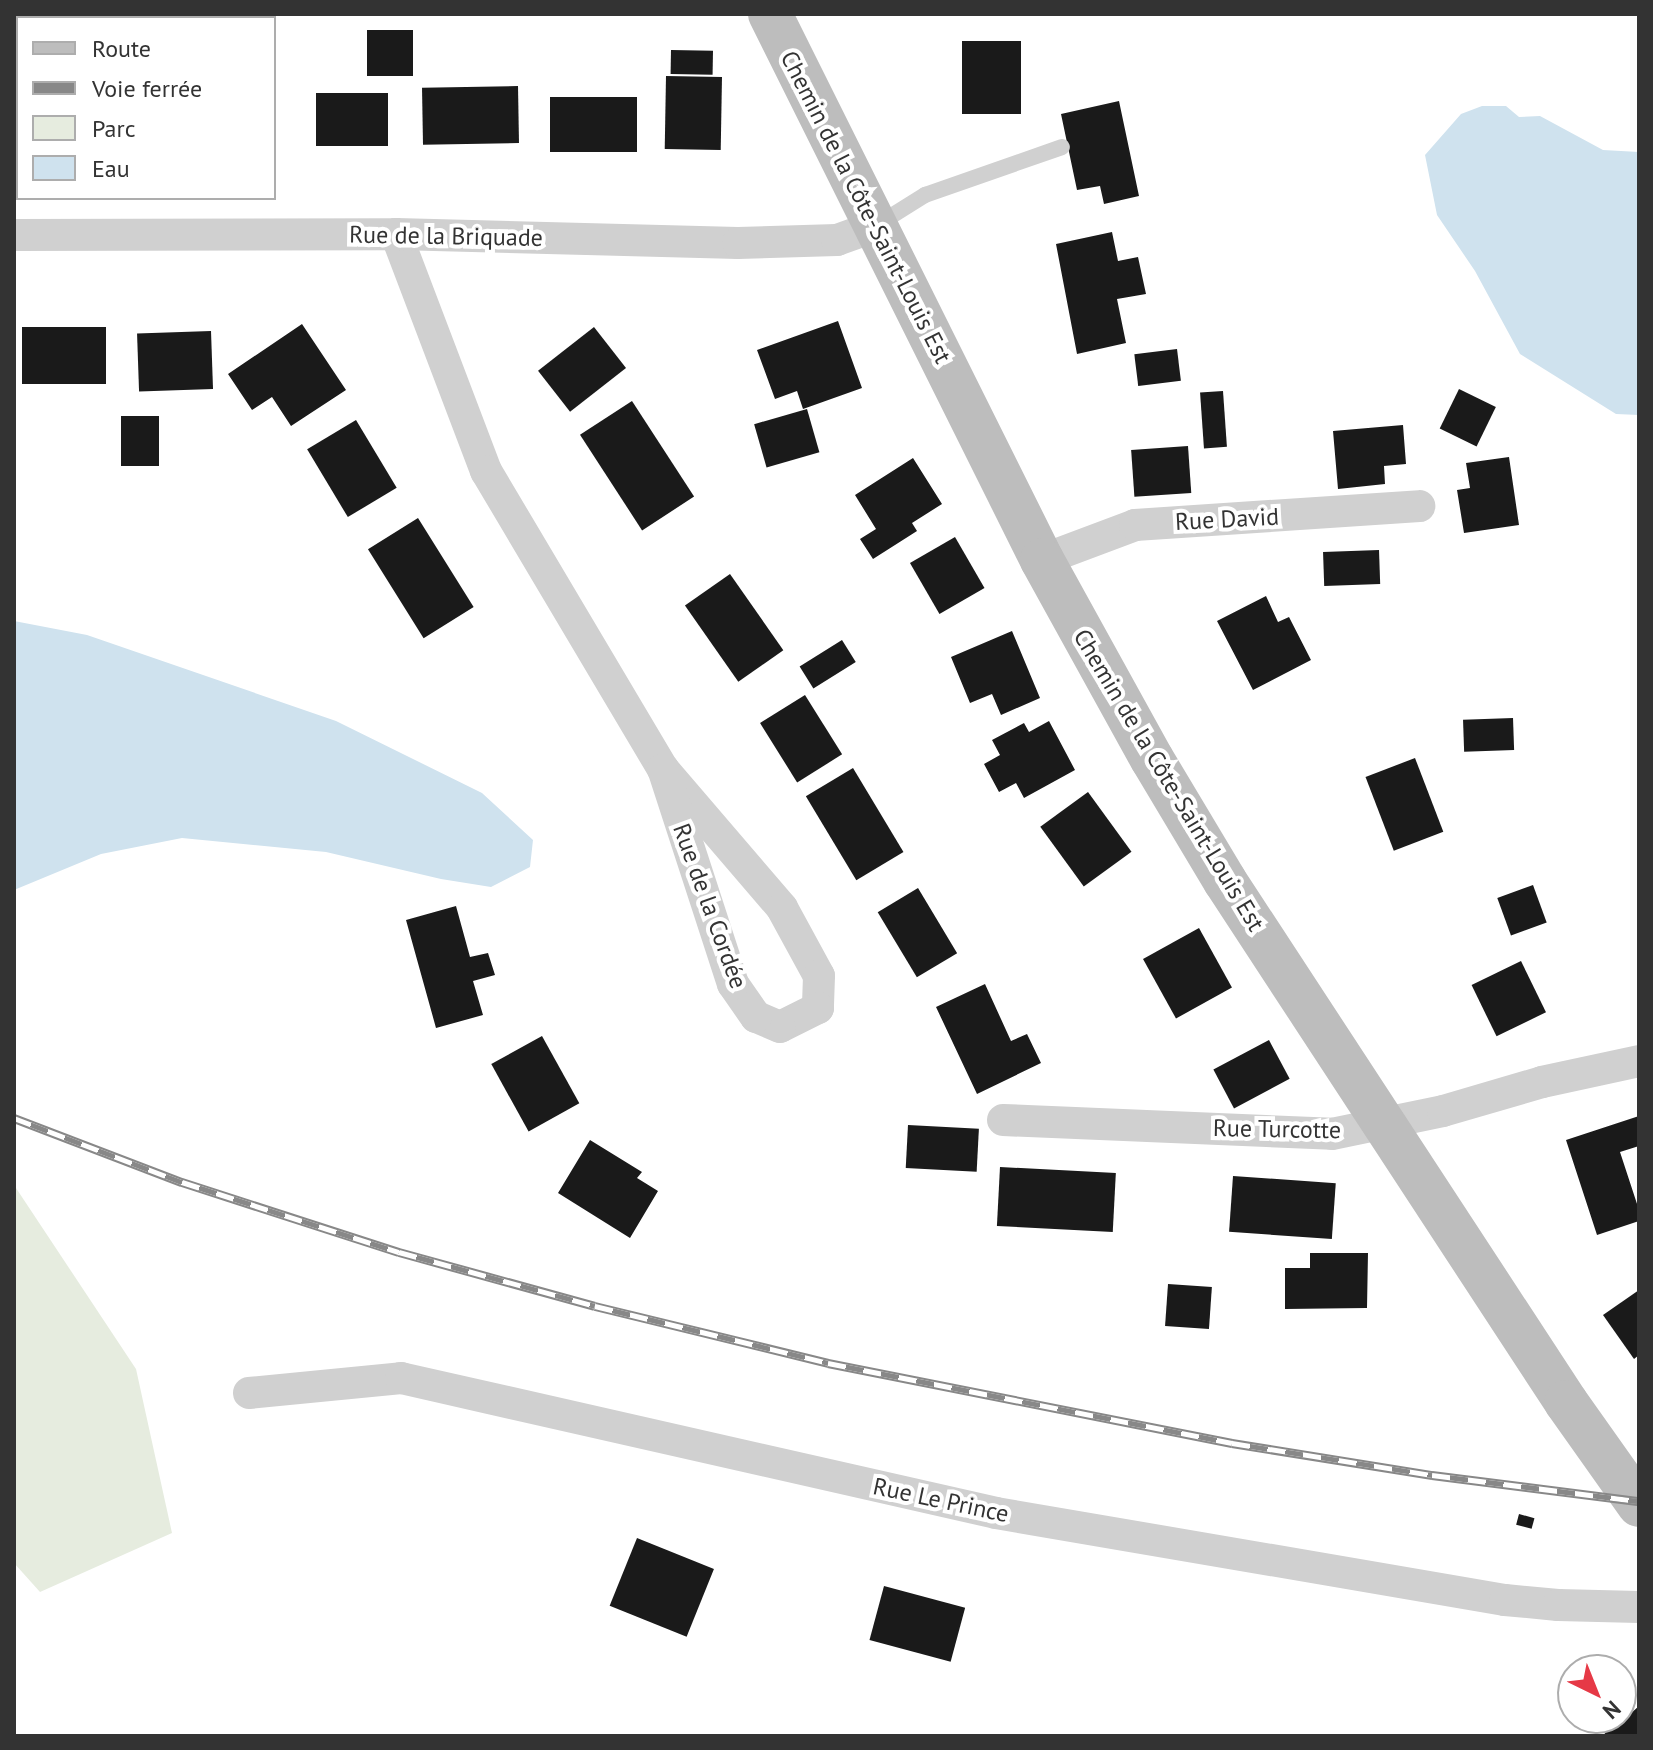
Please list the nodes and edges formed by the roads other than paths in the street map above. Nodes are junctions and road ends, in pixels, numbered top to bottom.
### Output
1 (770, 14) edge
2 (1062, 147) dead end
3 (876, 226) junction
4 (396, 234) junction
5 (14, 235) edge
6 (1419, 506) dead end
7 (1042, 560) junction
8 (663, 769) junction
9 (1639, 1061) edge
10 (1003, 1120) dead end
11 (1386, 1124) junction
12 (249, 1393) dead end
13 (1639, 1505) edge
14 (1639, 1607) edge

1 - 3 street, Chemin de la Côte-Saint-Louis Est
2 - 3 lane
3 - 4 street, Rue de la Briquade
3 - 7 street, Chemin de la Côte-Saint-Louis Est
4 - 5 street, Rue de la Briquade
4 - 8 street, Rue de la Cordée
6 - 7 street, Rue David
7 - 11 street, Chemin de la Côte-Saint-Louis Est
8 - 8 street, Rue de la Cordée
9 - 11 street, Rue Turcotte
10 - 11 street, Rue Turcotte
11 - 13 street, Chemin de la Côte-Saint-Louis Est
12 - 14 street, Rue Le Prince

